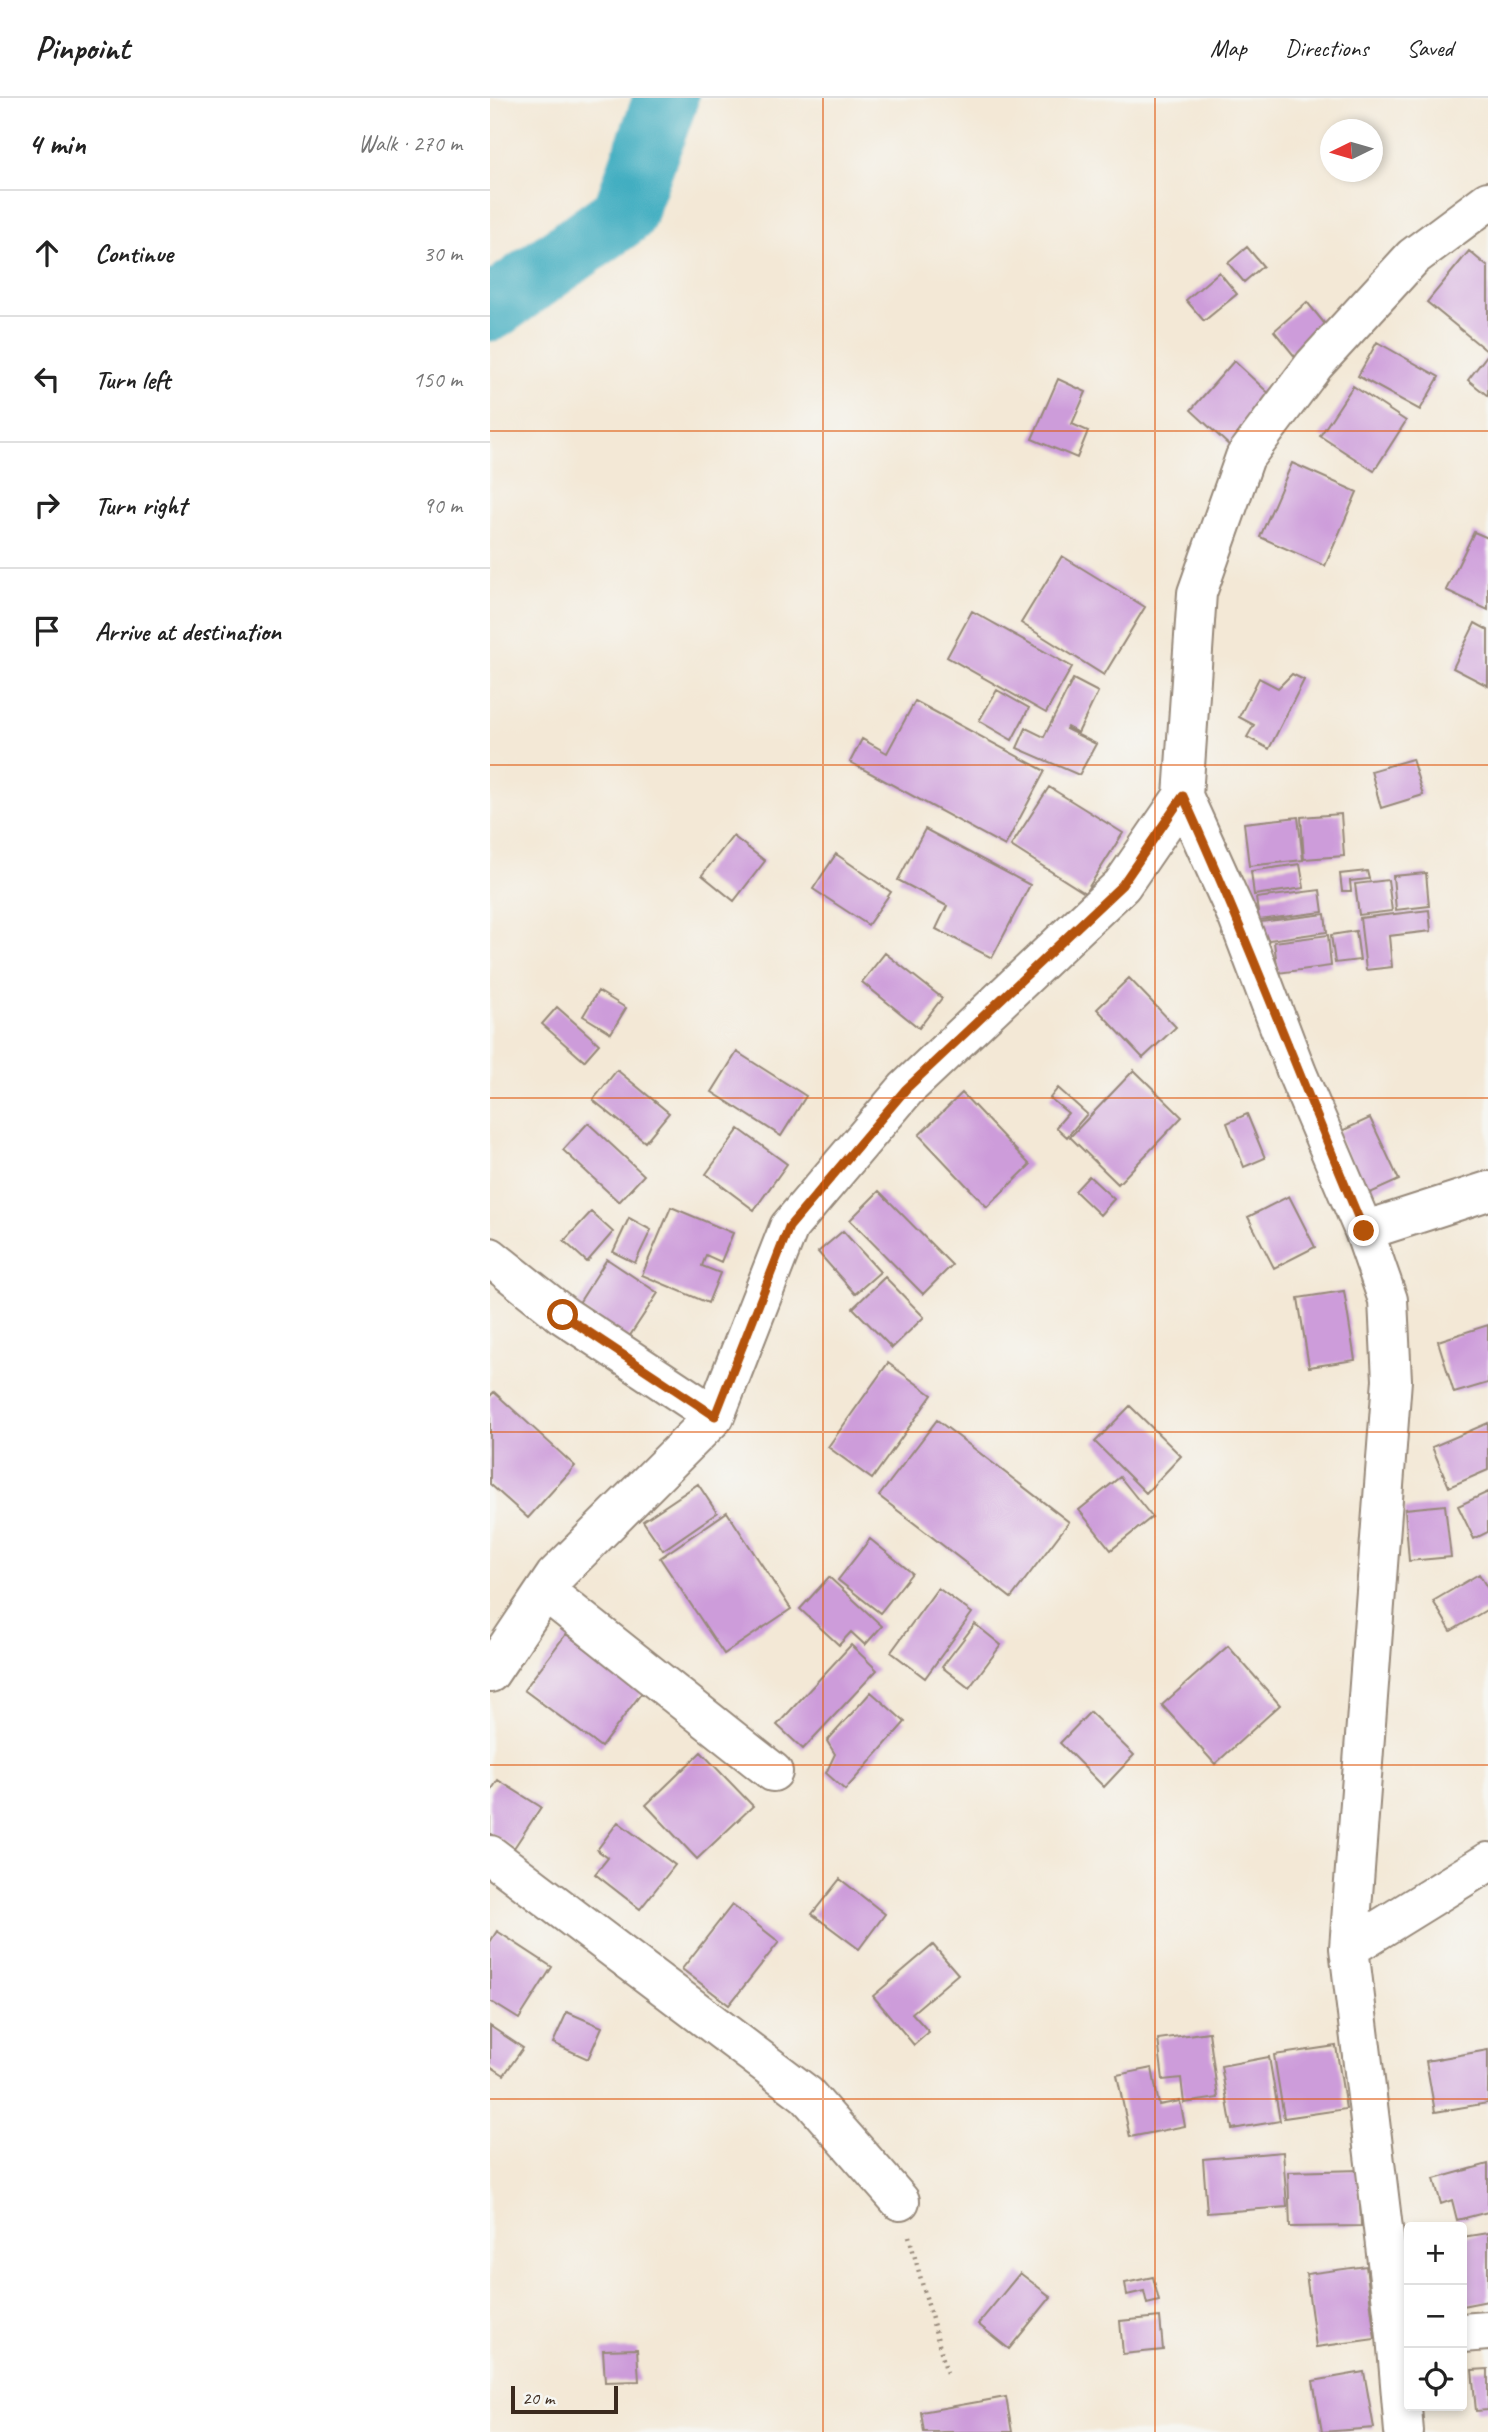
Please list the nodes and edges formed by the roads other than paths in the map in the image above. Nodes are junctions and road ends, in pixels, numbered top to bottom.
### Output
1 (1488, 201) edge
2 (1183, 796) junction
3 (1488, 1191) edge
4 (1364, 1231) junction
5 (490, 1257) edge
6 (715, 1416) junction
7 (545, 1591) junction
8 (490, 1673) edge
9 (773, 1772) dead end
10 (490, 1855) edge
11 (1488, 1862) edge
12 (1349, 1948) junction
13 (900, 2201) road end
14 (1488, 2331) edge
15 (1467, 2333) edge
16 (1403, 2336) edge
17 (1404, 2432) edge

1 - 2 street
2 - 4 street
2 - 6 street
3 - 4 street
4 - 12 street
5 - 6 street
6 - 7 street
7 - 8 street
7 - 9 street
10 - 13 street
11 - 12 street
12 - 16 street
14 - 15 street
16 - 17 street

